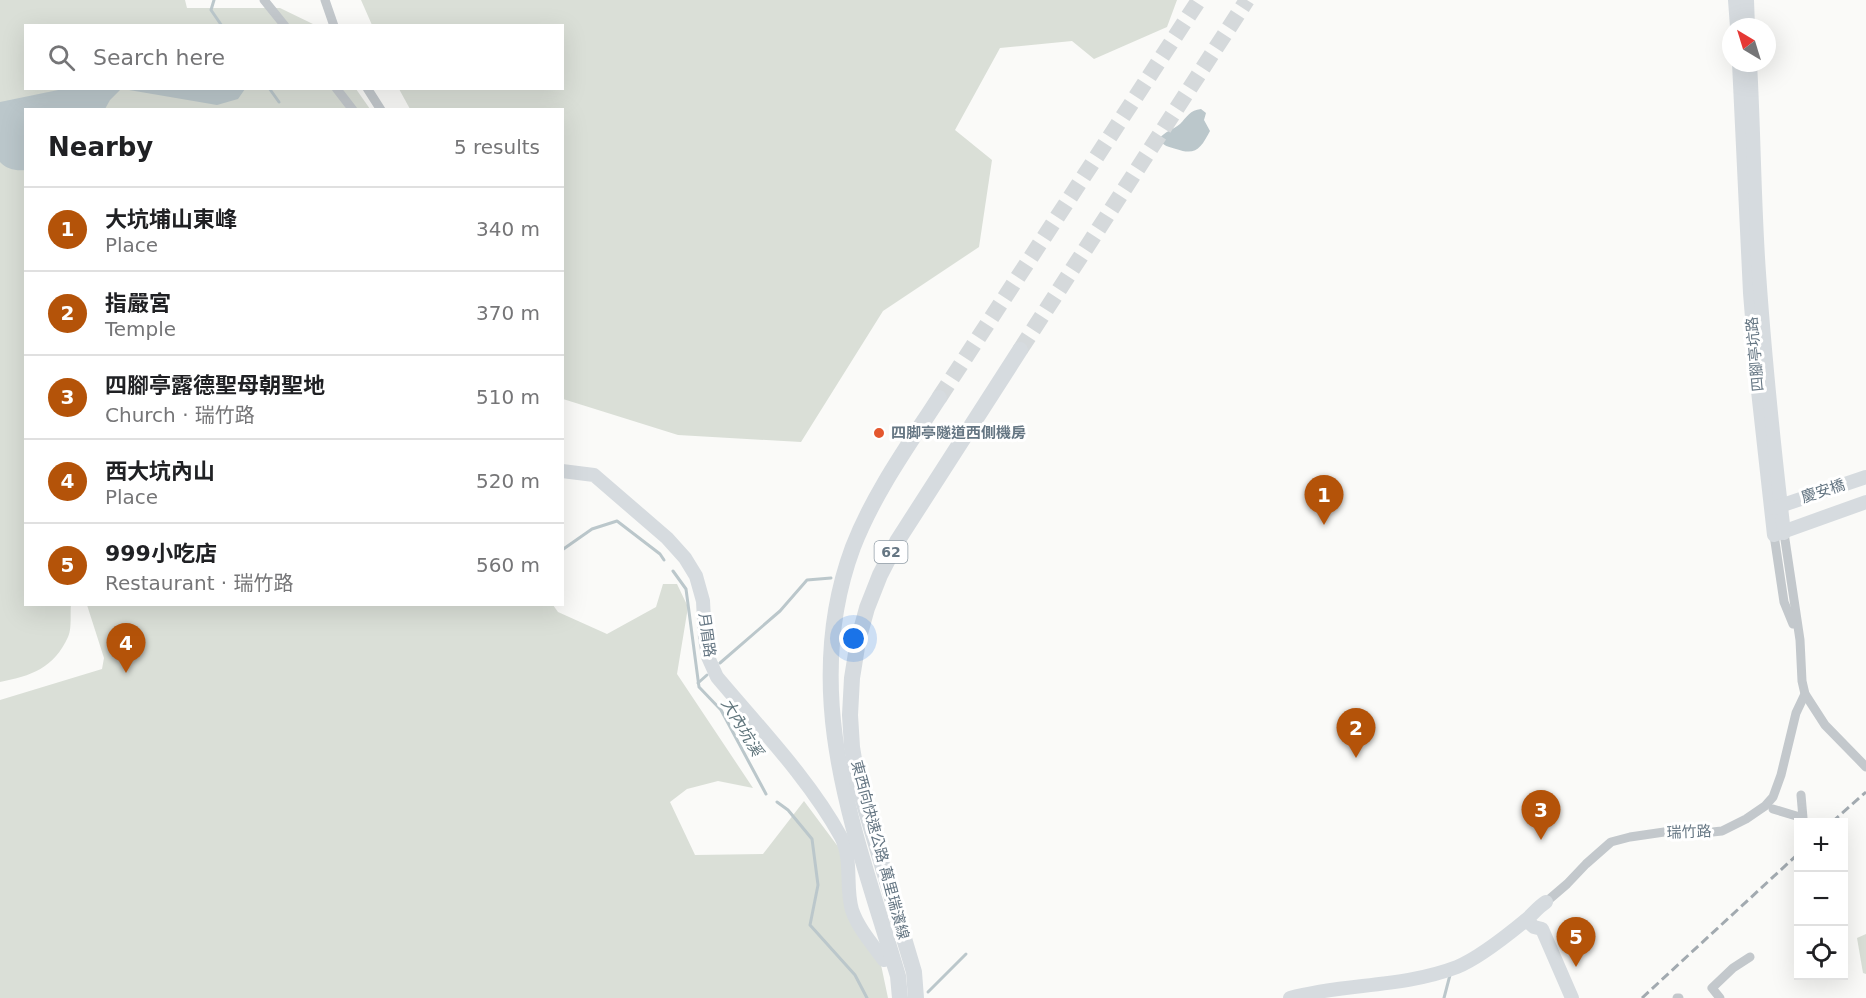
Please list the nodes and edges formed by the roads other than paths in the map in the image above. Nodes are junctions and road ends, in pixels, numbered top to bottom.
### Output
1 (264, 0) edge
2 (325, 0) edge
3 (1735, 0) edge
4 (1747, 0) edge
5 (1736, 18) edge
6 (1748, 18) edge
7 (283, 24) edge
8 (333, 24) edge
9 (1739, 72) edge
10 (1750, 72) edge
11 (338, 90) edge
12 (368, 90) edge
13 (351, 108) edge
14 (380, 108) edge
15 (1020, 350) tunnel mouth
16 (939, 398) tunnel mouth
17 (564, 471) edge
18 (1866, 477) edge
19 (1866, 502) edge
20 (1776, 507) junction
21 (1779, 534) junction
22 (1805, 694) junction
23 (1866, 767) edge
24 (851, 786) junction
25 (1801, 795) dead end
26 (1773, 809) dead end
27 (1546, 902) junction
28 (1526, 920) junction
29 (1542, 929) junction
30 (1750, 957) dead end
31 (884, 960) dead end
32 (919, 997) edge
33 (900, 998) edge
34 (1290, 998) edge
35 (1572, 998) edge
36 (1720, 998) edge

1 - 7 street
2 - 8 street
3 - 5 street
4 - 6 street
9 - 20 street, 四腳亭坑路
10 - 20 street, 四腳亭坑路
11 - 13 street
12 - 14 street
15 - 24 highway, 東西向快速公路 萬里瑞濱線 / 62
16 - 24 highway, 東西向快速公路 萬里瑞濱線 / 62
17 - 31 street, 月眉路
18 - 20 street, 慶安橋
19 - 21 street, 慶安橋
20 - 21 street, 四腳亭坑路
21 - 22 street, 四腳亭坑路
22 - 23 street
22 - 27 street, 瑞竹路
24 - 32 highway, 東西向快速公路 萬里瑞濱線 / 62
24 - 33 highway, 東西向快速公路 萬里瑞濱線 / 62
25 - 26 street
27 - 28 street, 瑞竹路
27 - 29 street
28 - 29 street
28 - 34 street, 瑞竹路
29 - 35 street
30 - 36 street

